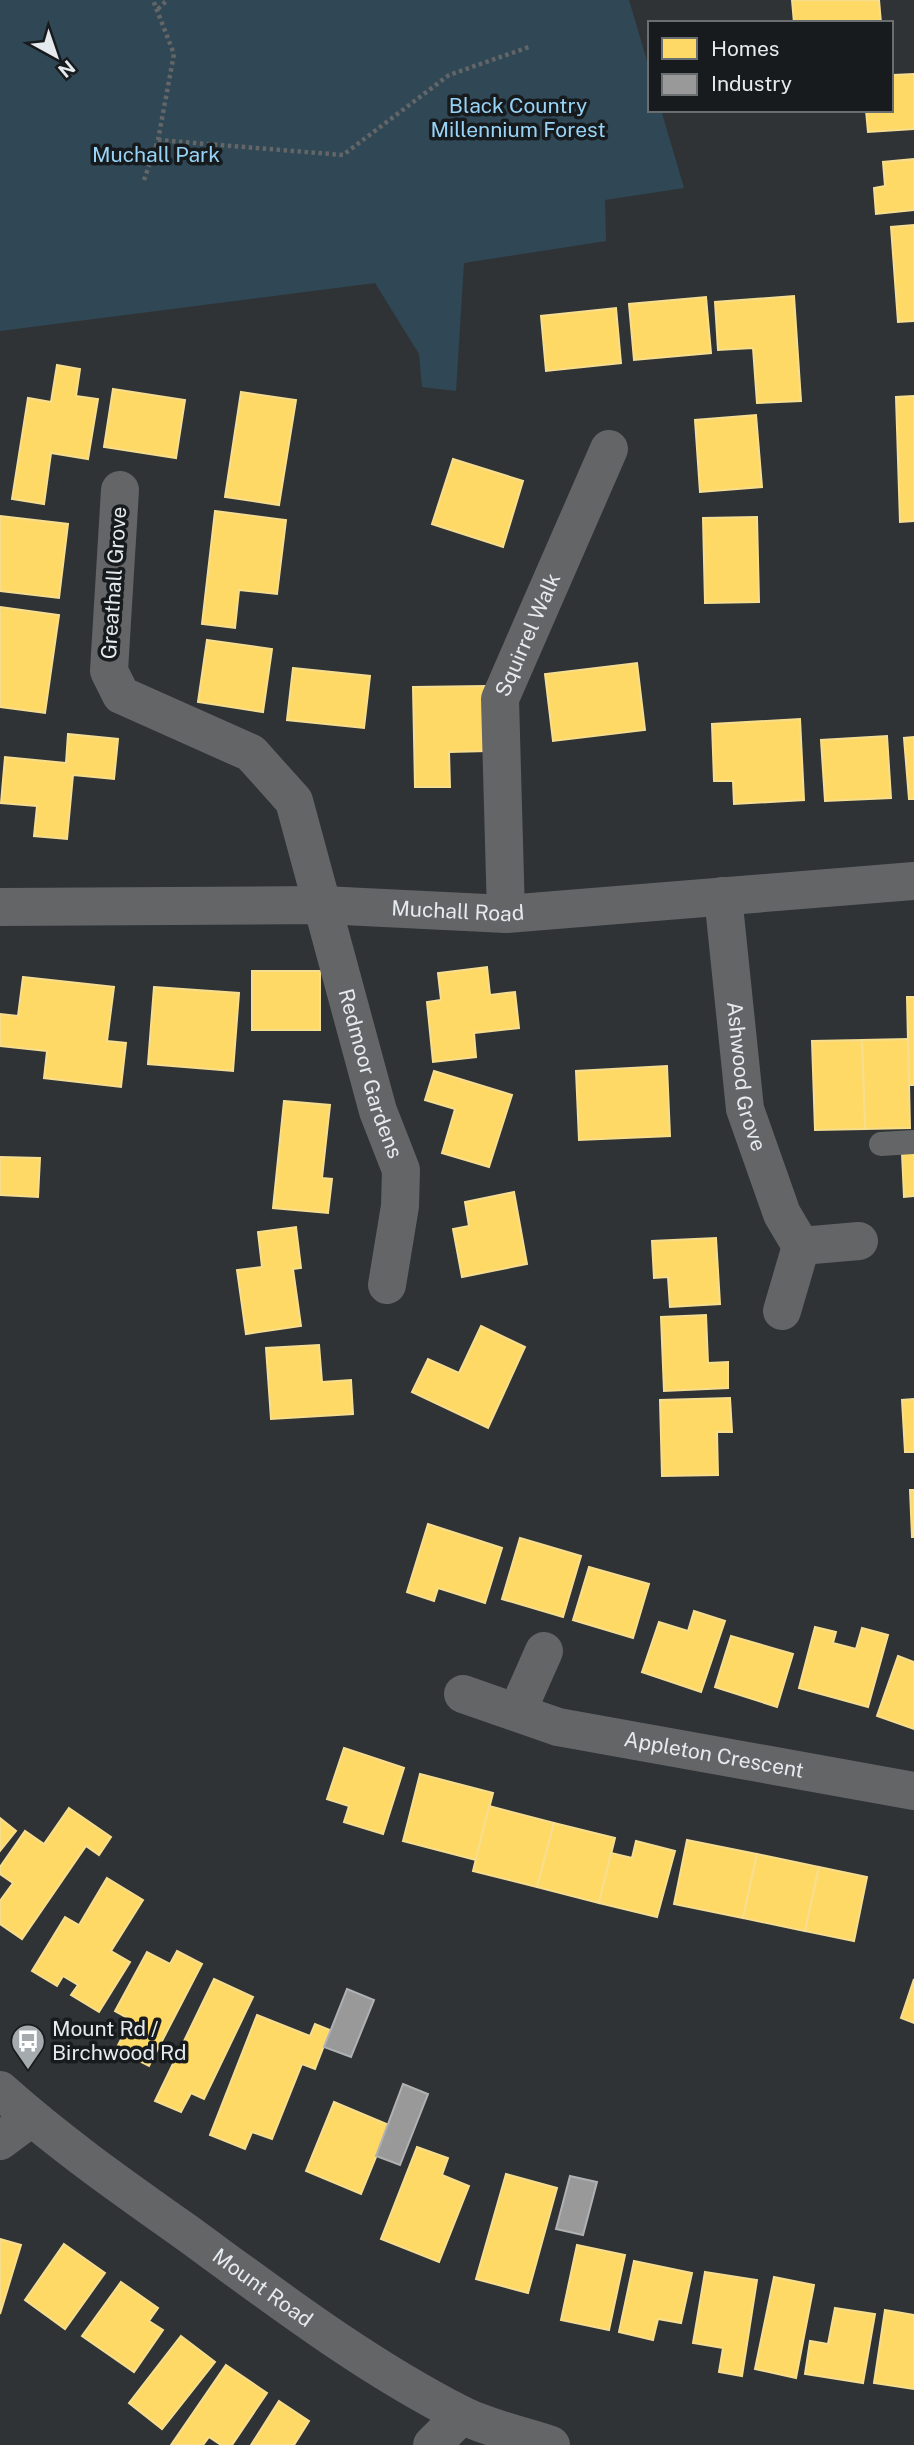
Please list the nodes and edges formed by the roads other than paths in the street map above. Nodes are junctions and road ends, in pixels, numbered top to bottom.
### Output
1 (609, 449) dead end
2 (120, 490) dead end
3 (914, 881) edge
4 (723, 896) junction
5 (323, 905) junction
6 (0, 908) edge
7 (506, 914) junction
8 (914, 1142) edge
9 (881, 1144) dead end
10 (859, 1241) dead end
11 (801, 1246) junction
12 (387, 1285) dead end
13 (782, 1311) dead end
14 (544, 1651) dead end
15 (463, 1694) dead end
16 (517, 1712) junction
17 (914, 1791) edge
18 (0, 2090) edge
19 (31, 2118) junction
20 (0, 2141) edge
21 (462, 2415) junction
22 (432, 2445) edge
23 (551, 2445) edge

1 - 7 street, Squirrel Walk
2 - 5 street, Greathall Grove
3 - 4 street, Muchall Road
4 - 7 street, Muchall Road
4 - 11 street, Ashwood Grove
5 - 6 street, Muchall Road
5 - 7 street, Muchall Road
5 - 12 street, Redmoor Gardens
8 - 9 lane
10 - 11 street
11 - 13 street
14 - 16 street
15 - 16 street, Appleton Crescent
16 - 17 street, Appleton Crescent
18 - 19 street, Mount Road
19 - 20 street
19 - 21 street, Mount Road
21 - 22 street
21 - 23 street, Mount Road

